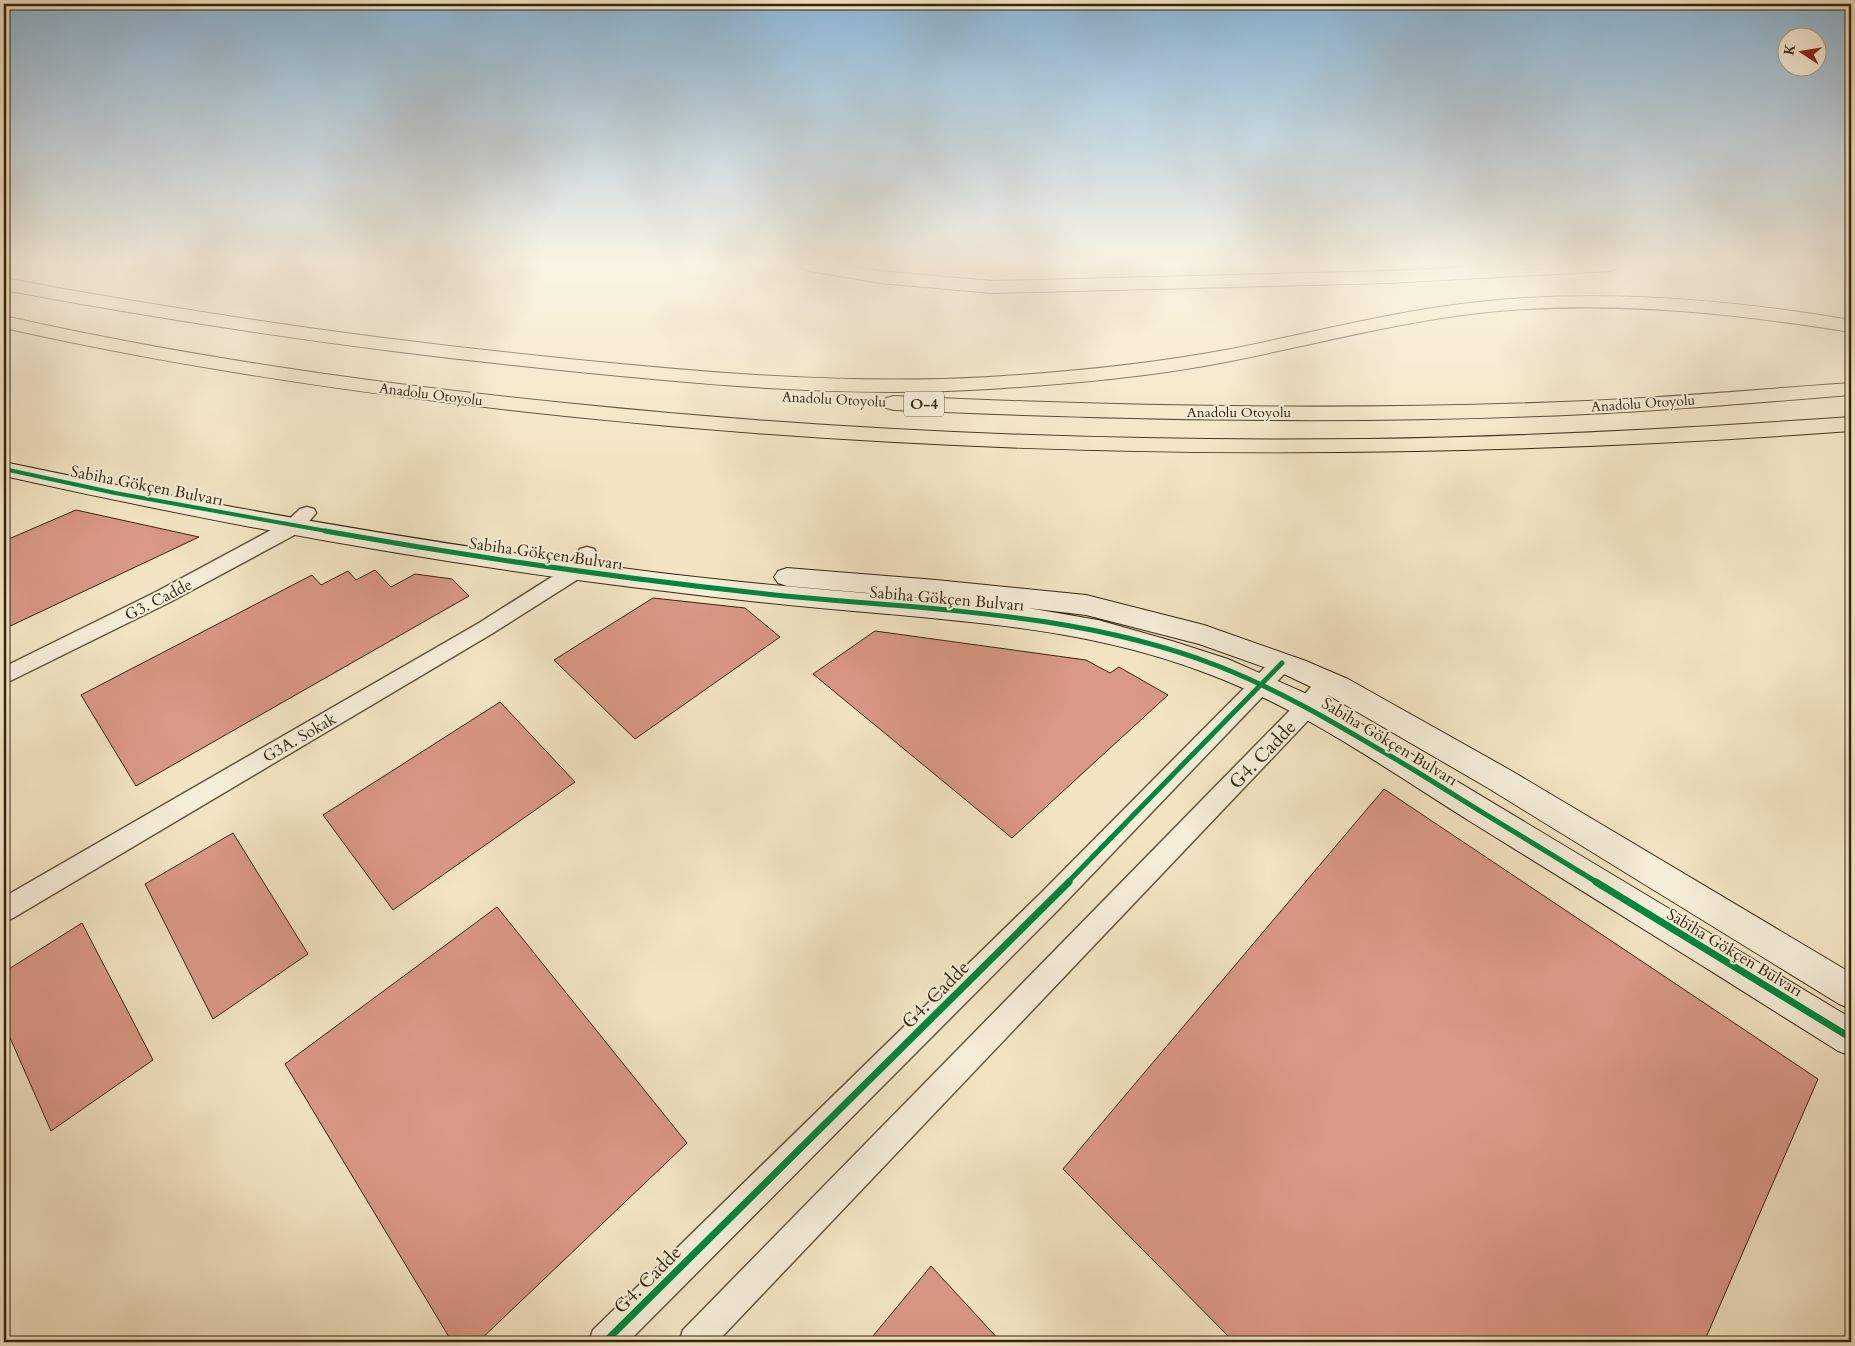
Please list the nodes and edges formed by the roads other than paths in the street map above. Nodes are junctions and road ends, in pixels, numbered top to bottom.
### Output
1 (33, 328) edge
2 (198, 328) edge
3 (272, 328) edge
4 (1352, 328) edge
5 (1851, 389) edge
6 (1851, 424) edge
7 (4, 449) edge
8 (4, 469) edge
9 (300, 520) junction
10 (582, 562) junction
11 (1282, 663) junction
12 (4, 676) edge
13 (1328, 682) junction
14 (1262, 684) junction
15 (1308, 706) junction
16 (4, 910) edge
17 (1851, 992) edge
18 (1851, 1038) edge
19 (605, 1342) edge
20 (695, 1342) edge

1 - 6 highway, Anadolu Otoyolu / O-4
2 - 5 highway, Anadolu Otoyolu / O-4
3 - 4 highway
7 - 9 street, Sabiha Gökçen Bulvarı
8 - 9 street, Sabiha Gökçen Bulvarı
9 - 10 street, Sabiha Gökçen Bulvarı
9 - 12 street, G3. Cadde
10 - 11 street, Sabiha Gökçen Bulvarı
10 - 14 street, Sabiha Gökçen Bulvarı
10 - 16 street, G3A. Sokak
11 - 13 street, Sabiha Gökçen Bulvarı
11 - 14 street, G4. Cadde
13 - 15 street, G4. Cadde
13 - 17 street, Sabiha Gökçen Bulvarı
14 - 15 street, Sabiha Gökçen Bulvarı
14 - 19 street, G4. Cadde
15 - 18 street, Sabiha Gökçen Bulvarı
15 - 20 street, G4. Cadde

